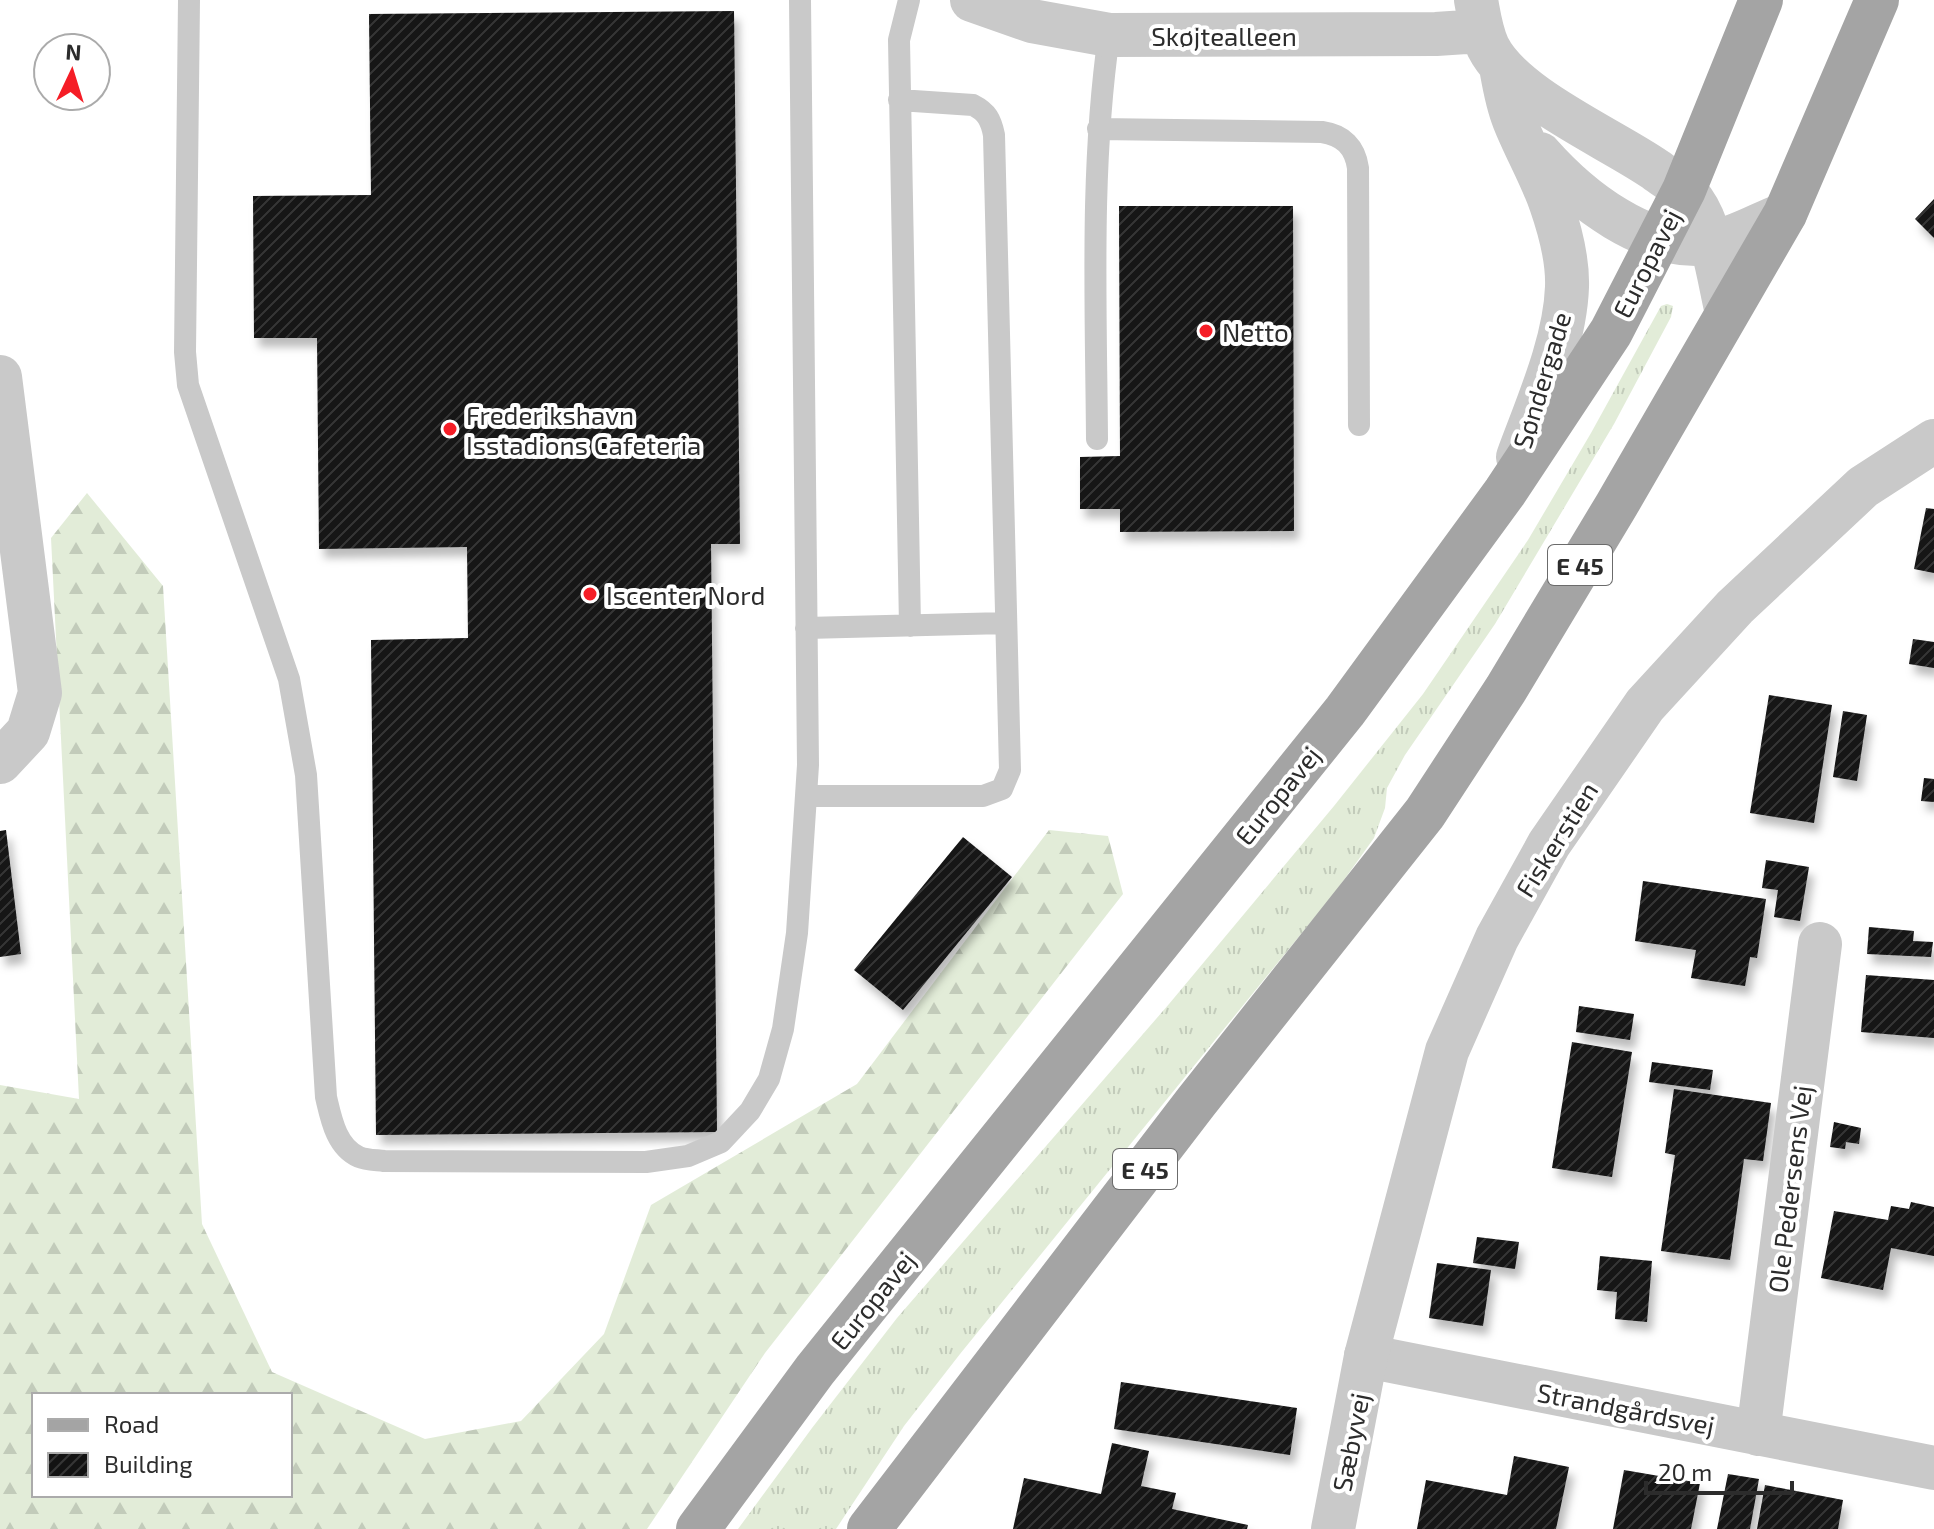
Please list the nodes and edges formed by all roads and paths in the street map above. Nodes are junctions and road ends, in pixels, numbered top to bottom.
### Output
1 (189, 0) edge
2 (800, 0) edge
3 (909, 0) edge
4 (972, 0) edge
5 (1761, 0) edge
6 (1877, 0) edge
7 (1486, 33) edge
8 (1109, 35) junction
9 (899, 100) junction
10 (1098, 129) junction
11 (1519, 131) junction
12 (1684, 190) junction
13 (1785, 214) junction
14 (1659, 238) junction
15 (1710, 243) junction
16 (1727, 313) junction
17 (0, 377) edge
18 (1359, 425) dead end
19 (1097, 439) dead end
20 (1934, 441) edge
21 (1505, 492) junction
22 (1006, 623) junction
23 (910, 626) junction
24 (806, 628) junction
25 (14, 747) edge
26 (807, 796) junction
27 (1820, 944) dead end
28 (1366, 1356) junction
29 (1758, 1434) junction
30 (1934, 1468) edge
31 (698, 1529) edge
32 (869, 1529) edge
33 (1333, 1529) edge

1 - 26 lane
2 - 24 lane
3 - 9 lane
4 - 8 street, Skøjtealleen
5 - 12 main road, Europavej
6 - 13 main road, E 45
7 - 8 street, Skøjtealleen
7 - 11 street, Søndergade
7 - 12 street
8 - 10 lane
9 - 22 lane
9 - 23 lane
10 - 18 lane
10 - 19 lane
11 - 14 street, Søndergade
11 - 21 street, Søndergade
12 - 14 main road, Europavej
12 - 15 street
13 - 15 street, Søndergade
13 - 16 main road, E 45
14 - 15 street, Søndergade
14 - 21 main road, Europavej
15 - 16 street
16 - 32 main road, E 45
17 - 25 street
20 - 28 street, Fiskerstien
21 - 31 main road, Europavej
22 - 23 lane
22 - 26 lane
23 - 24 lane
24 - 26 lane
27 - 29 street, Ole Pedersens Vej
28 - 29 street, Strandgårdsvej
28 - 33 street, Sæbyvej
29 - 30 street, Strandgårdsvej

